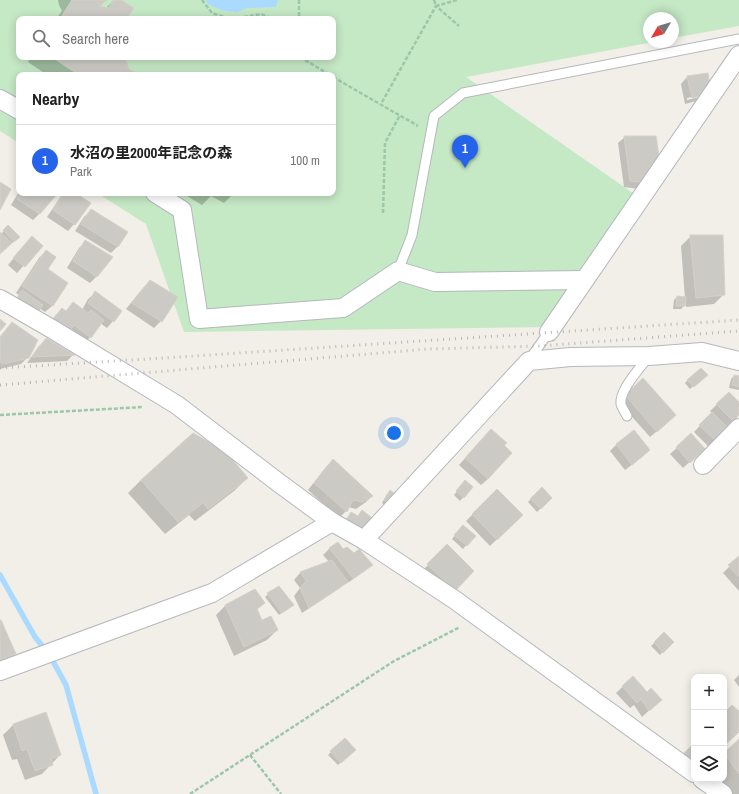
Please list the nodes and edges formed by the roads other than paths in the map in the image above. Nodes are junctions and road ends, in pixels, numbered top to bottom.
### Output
1 (739, 39) edge
2 (739, 55) edge
3 (0, 99) edge
4 (16, 108) edge
5 (161, 196) edge
6 (398, 271) junction
7 (584, 280) junction
8 (0, 298) edge
9 (549, 332) joint
10 (649, 356) junction
11 (529, 361) junction
12 (739, 361) edge
13 (627, 416) dead end
14 (739, 428) edge
15 (703, 466) dead end
16 (332, 522) junction
17 (364, 540) junction
18 (0, 671) edge
19 (691, 771) edge
20 (706, 782) edge
21 (723, 794) edge

1 - 6 lane
2 - 7 street
3 - 4 street
5 - 6 street
6 - 7 street
7 - 9 street
8 - 16 street
9 - 11 lane
10 - 11 street
10 - 12 street
10 - 13 lane
11 - 17 street
14 - 15 street
16 - 17 street
16 - 18 street
17 - 19 street
20 - 21 street

